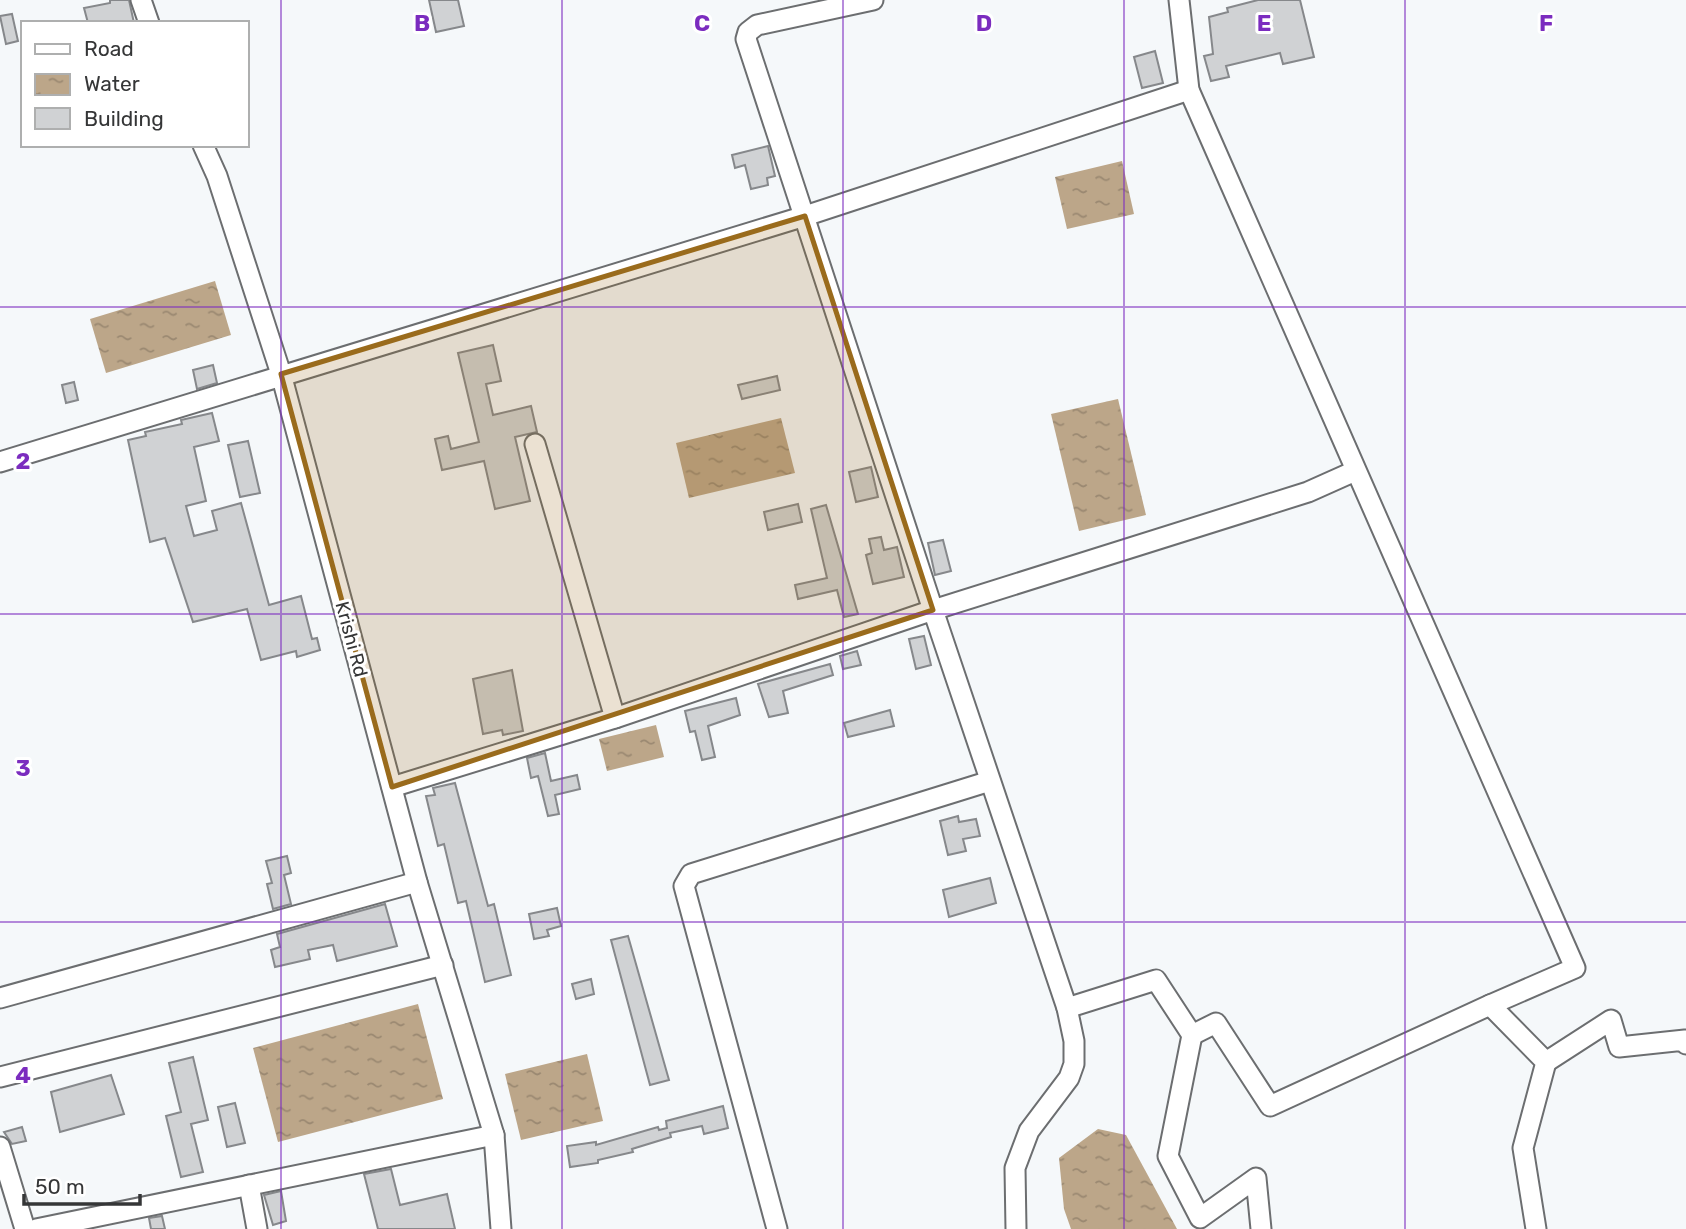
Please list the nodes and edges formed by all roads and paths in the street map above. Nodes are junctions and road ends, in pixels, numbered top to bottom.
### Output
1 (141, 0) edge
2 (873, 0) edge
3 (1179, 0) edge
4 (148, 21) edge
5 (1189, 90) junction
6 (204, 147) edge
7 (805, 216) junction
8 (281, 374) junction
9 (535, 444) dead end
10 (0, 462) edge
11 (1355, 471) junction
12 (933, 610) junction
13 (615, 718) junction
14 (990, 781) junction
15 (392, 787) junction
16 (417, 882) junction
17 (443, 965) junction
18 (0, 998) edge
19 (1490, 1006) junction
20 (1067, 1008) junction
21 (1192, 1035) junction
22 (1686, 1044) edge
23 (1546, 1062) junction
24 (0, 1077) edge
25 (494, 1135) junction
26 (0, 1147) edge
27 (250, 1185) junction
28 (25, 1229) edge
29 (36, 1229) edge
30 (257, 1229) edge
31 (501, 1229) edge
32 (777, 1229) edge
33 (1016, 1229) edge
34 (1261, 1229) edge
35 (1536, 1229) edge

1 - 4 street
2 - 7 street
3 - 5 street
5 - 7 street
5 - 11 street
6 - 8 street, Krishi Rd
7 - 8 street
7 - 12 street
8 - 10 street
8 - 15 street, Krishi Rd
9 - 13 street
11 - 12 street
11 - 19 street
12 - 13 street
12 - 14 street
13 - 15 street
14 - 20 street
14 - 32 street
15 - 16 street, Krishi Rd
16 - 17 street, Krishi Rd
16 - 18 street
17 - 24 street
17 - 25 street, Krishi Rd
19 - 21 street
19 - 23 street
20 - 21 street
20 - 33 street
21 - 34 street
22 - 23 street
23 - 35 street
25 - 27 street
25 - 31 street, Krishi Rd
26 - 28 street
27 - 29 street
27 - 30 street

